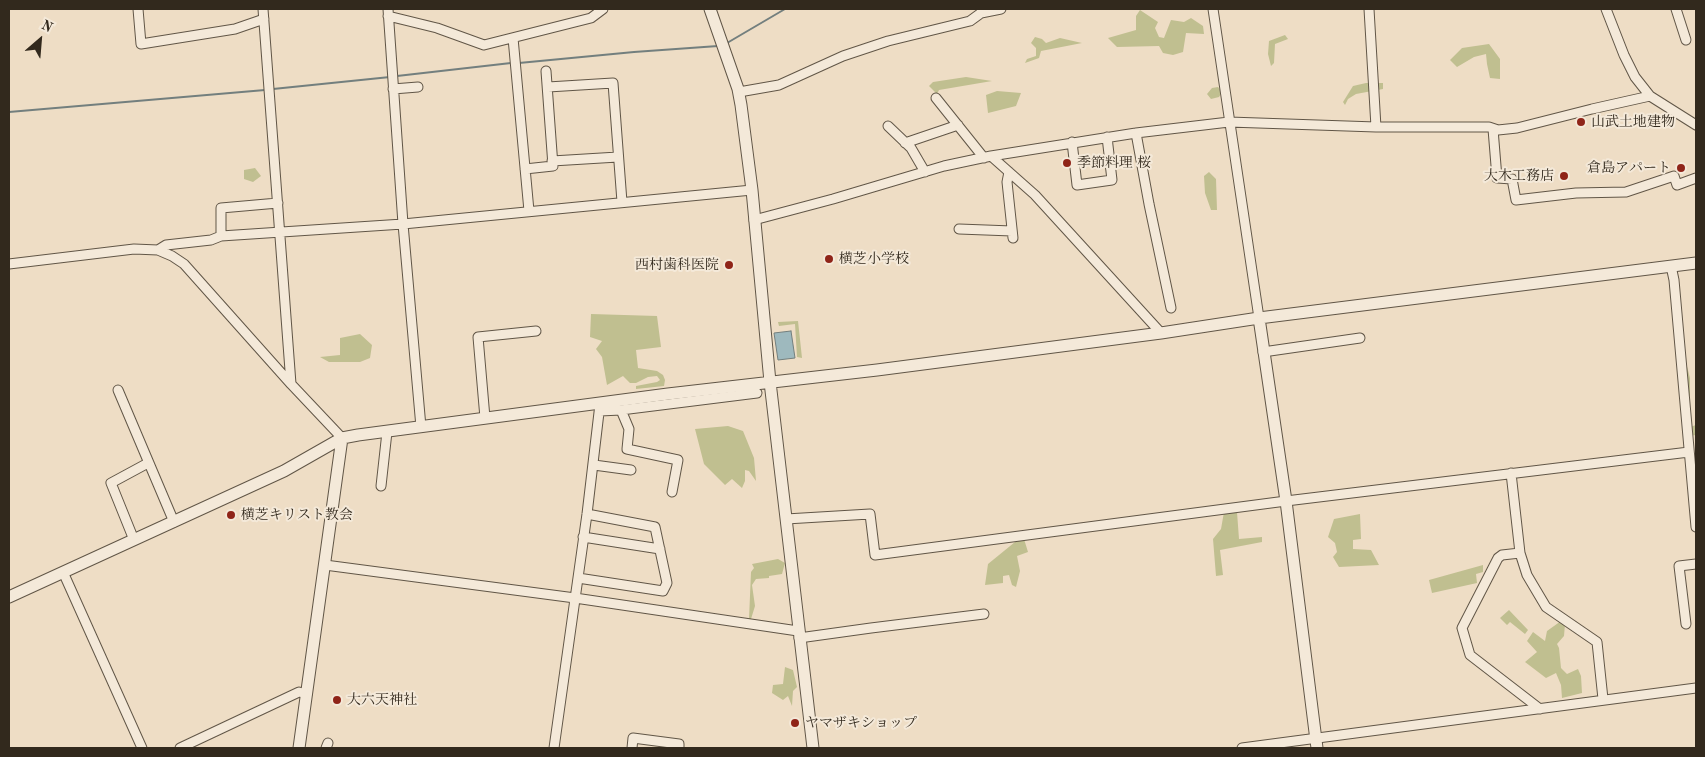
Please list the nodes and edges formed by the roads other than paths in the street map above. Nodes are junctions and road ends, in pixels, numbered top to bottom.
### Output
1 (138, 9) edge
2 (263, 9) edge
3 (604, 9) edge
4 (710, 9) edge
5 (1001, 9) edge
6 (1213, 9) edge
7 (1369, 9) edge
8 (1606, 9) edge
9 (1676, 9) edge
10 (388, 12) edge
11 (264, 19) junction
12 (513, 38) junction
13 (1686, 40) dead end
14 (546, 71) dead end
15 (418, 87) dead end
16 (548, 87) junction
17 (393, 89) junction
18 (738, 92) junction
19 (1650, 96) junction
20 (936, 98) dead end
21 (1229, 122) junction
22 (958, 125) junction
23 (1696, 125) edge
24 (888, 126) dead end
25 (1376, 126) junction
26 (1493, 129) junction
27 (1136, 133) junction
28 (1107, 137) junction
29 (1072, 142) junction
30 (905, 143) junction
31 (618, 156) junction
32 (988, 157) junction
33 (552, 161) junction
34 (524, 169) junction
35 (925, 172) junction
36 (1009, 172) junction
37 (1696, 178) edge
38 (752, 190) junction
39 (622, 202) junction
40 (278, 203) junction
41 (529, 211) junction
42 (754, 220) junction
43 (403, 224) junction
44 (959, 229) dead end
45 (280, 231) junction
46 (221, 236) junction
47 (158, 250) junction
48 (1696, 263) edge
49 (9, 264) edge
50 (1671, 266) junction
51 (1171, 308) dead end
52 (1260, 318) junction
53 (536, 331) dead end
54 (1161, 333) junction
55 (1360, 338) dead end
56 (1263, 352) junction
57 (770, 382) junction
58 (291, 384) junction
59 (118, 390) dead end
60 (758, 394) dead end
61 (600, 407) junction
62 (621, 410) junction
63 (485, 418) junction
64 (421, 428) junction
65 (387, 432) junction
66 (342, 438) junction
67 (1689, 452) junction
68 (148, 463) junction
69 (1693, 464) edge
70 (594, 465) junction
71 (631, 470) dead end
72 (1511, 473) junction
73 (381, 486) dead end
74 (672, 492) dead end
75 (1286, 501) junction
76 (587, 514) junction
77 (786, 519) junction
78 (174, 522) junction
79 (1696, 526) edge
80 (583, 537) junction
81 (134, 540) junction
82 (660, 549) junction
83 (1520, 553) junction
84 (1696, 564) edge
85 (325, 565) junction
86 (63, 572) junction
87 (578, 578) junction
88 (9, 597) edge
89 (576, 598) junction
90 (984, 614) dead end
91 (1686, 624) dead end
92 (799, 635) junction
93 (1696, 688) edge
94 (306, 694) junction
95 (1603, 699) junction
96 (1540, 709) junction
97 (1317, 744) edge
98 (142, 748) edge
99 (180, 748) edge
100 (299, 748) edge
101 (554, 748) edge
102 (632, 748) edge
103 (679, 748) edge
104 (812, 748) edge
105 (1242, 748) edge

1 - 11 street
2 - 11 street
3 - 12 street
4 - 18 street
5 - 18 street
6 - 21 street
7 - 25 street
8 - 19 street
9 - 13 street
10 - 12 street
10 - 17 street
11 - 40 street
12 - 34 street
14 - 16 street
15 - 17 street
16 - 31 street
16 - 33 street
17 - 43 street
18 - 38 street
19 - 23 street
19 - 26 street
20 - 22 street
21 - 25 street
21 - 27 street
21 - 52 street
22 - 30 street
22 - 32 street
24 - 30 street
25 - 26 street
26 - 37 street
27 - 28 street
27 - 51 street
28 - 29 street
28 - 29 street
29 - 32 street
30 - 35 street
31 - 33 street
31 - 39 street
32 - 35 street
32 - 36 street
33 - 34 street
34 - 41 street
35 - 42 street
36 - 44 street
36 - 54 street
38 - 39 street
38 - 42 street
39 - 41 street
40 - 45 street
40 - 46 street
41 - 43 street
42 - 57 street
43 - 45 street
43 - 64 street
45 - 46 street
45 - 58 street
46 - 47 street
47 - 49 street
47 - 58 street
48 - 50 street
50 - 52 street
50 - 67 street
52 - 54 street
52 - 56 street
53 - 63 street
54 - 57 street
55 - 56 street
56 - 75 street
57 - 61 street
57 - 77 street
58 - 66 street
59 - 68 street
60 - 62 street
61 - 62 street
61 - 63 street
61 - 70 street
62 - 74 street
63 - 64 street
64 - 65 street
65 - 66 street
65 - 73 street
66 - 78 street
66 - 85 street
67 - 69 street
67 - 72 street
68 - 78 street
68 - 81 street
69 - 79 street
70 - 71 street
70 - 76 street
72 - 75 street
72 - 83 street
75 - 77 street
75 - 97 street
76 - 80 street
76 - 82 street
77 - 92 street
78 - 81 street
80 - 82 street
80 - 87 street
81 - 86 street
82 - 87 street
83 - 95 street
83 - 96 street
84 - 91 street
85 - 89 street
85 - 94 street
86 - 88 street
86 - 98 street
87 - 89 street
89 - 92 street
89 - 101 street
90 - 92 street
92 - 104 street
93 - 95 street
94 - 99 street
94 - 100 street
95 - 96 street
96 - 97 street
97 - 105 street
102 - 103 street

